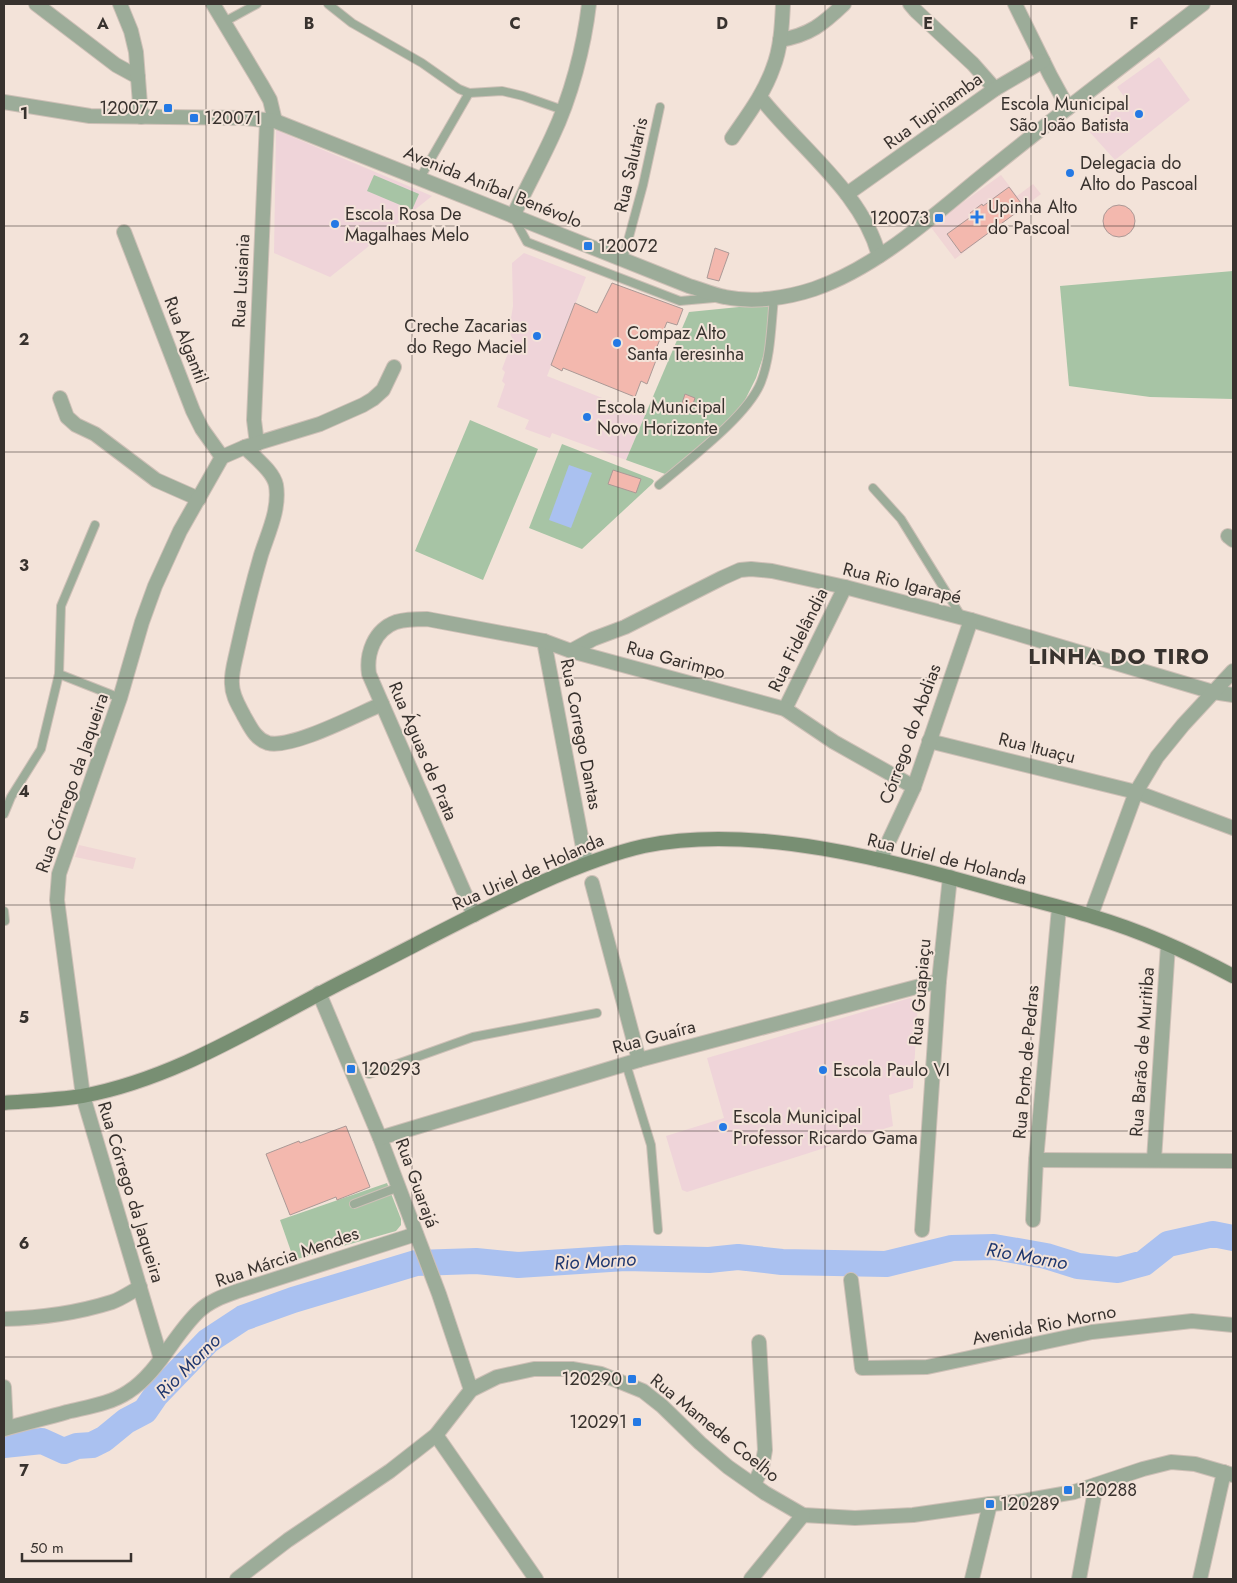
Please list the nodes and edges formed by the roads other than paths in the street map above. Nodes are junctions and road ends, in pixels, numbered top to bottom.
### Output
1 (36, 4) edge
2 (120, 4) edge
3 (213, 4) edge
4 (257, 4) edge
5 (328, 4) edge
6 (589, 4) edge
7 (783, 4) edge
8 (844, 4) edge
9 (910, 4) edge
10 (1015, 4) edge
11 (1203, 4) edge
12 (224, 22) junction
13 (780, 40) junction
14 (1043, 61) junction
15 (138, 77) junction
16 (995, 89) junction
17 (469, 92) junction
18 (760, 97) junction
19 (4, 102) edge
20 (660, 107) dead end
21 (1068, 108) junction
22 (563, 110) junction
23 (140, 117) junction
24 (271, 121) junction
25 (732, 138) dead end
26 (420, 178) junction
27 (847, 194) junction
28 (513, 216) junction
29 (124, 232) dead end
30 (879, 256) junction
31 (623, 259) junction
32 (724, 297) junction
33 (774, 298) junction
34 (394, 367) dead end
35 (60, 398) dead end
36 (251, 446) junction
37 (222, 457) junction
38 (659, 485) dead end
39 (873, 488) dead end
40 (199, 500) junction
41 (95, 525) dead end
42 (845, 587) junction
43 (409, 619) joint
44 (966, 619) junction
45 (544, 641) junction
46 (571, 651) junction
47 (1233, 671) edge
48 (59, 674) junction
49 (1213, 692) junction
50 (1233, 695) edge
51 (120, 698) junction
52 (382, 704) junction
53 (785, 709) junction
54 (928, 741) junction
55 (914, 787) junction
56 (1136, 792) junction
57 (4, 814) edge
58 (1233, 828) edge
59 (880, 860) junction
60 (586, 863) junction
61 (950, 877) junction
62 (592, 883) dead end
63 (1059, 908) junction
64 (4, 911) edge
65 (474, 915) junction
66 (1091, 916) junction
67 (5, 921) dead end
68 (1168, 945) junction
69 (1233, 976) edge
70 (939, 981) junction
71 (319, 993) junction
72 (596, 1013) dead end
73 (632, 1062) junction
74 (362, 1076) junction
75 (82, 1096) junction
76 (4, 1103) edge
77 (380, 1138) junction
78 (1036, 1160) junction
79 (1154, 1160) junction
80 (1233, 1162) edge
81 (399, 1187) junction
82 (354, 1204) dead end
83 (1033, 1220) dead end
84 (658, 1230) dead end
85 (922, 1230) dead end
86 (416, 1234) junction
87 (851, 1280) dead end
88 (140, 1287) junction
89 (4, 1319) edge
90 (1233, 1325) edge
91 (760, 1342) dead end
92 (161, 1359) junction
93 (4, 1387) edge
94 (471, 1390) junction
95 (5, 1429) edge
96 (436, 1435) junction
97 (1229, 1474) edge
98 (754, 1485) junction
99 (1096, 1485) junction
100 (990, 1504) junction
101 (803, 1515) junction
102 (238, 1579) edge
103 (536, 1579) edge
104 (752, 1579) edge
105 (972, 1579) edge
106 (1078, 1579) edge
107 (1200, 1579) edge

1 - 15 street
2 - 15 street
3 - 12 street, Rua Lusiania
4 - 12 lane
5 - 17 lane
6 - 22 street
7 - 13 street
8 - 13 street
9 - 16 street
10 - 14 street
11 - 21 street, Avenida Aníbal Benévolo
12 - 24 street, Rua Lusiania
13 - 18 street
14 - 16 street, Rua Tupinamba
14 - 21 street
15 - 23 street
16 - 27 street, Rua Tupinamba
17 - 22 lane
17 - 26 lane
18 - 25 street
18 - 27 street
19 - 23 street, Avenida Aníbal Benévolo
20 - 31 lane, Rua Salutaris
21 - 30 street, Avenida Aníbal Benévolo
22 - 28 street
23 - 24 street, Avenida Aníbal Benévolo
24 - 26 street, Avenida Aníbal Benévolo
24 - 36 street, Rua Lusiania
26 - 28 street, Avenida Aníbal Benévolo
27 - 30 street
28 - 31 street, Avenida Aníbal Benévolo
28 - 32 lane
29 - 37 street, Rua Algantil
30 - 33 street, Avenida Aníbal Benévolo
31 - 32 street, Avenida Aníbal Benévolo
32 - 33 street, Avenida Aníbal Benévolo
33 - 38 lane
34 - 36 street
35 - 40 street
36 - 37 street
36 - 52 street
37 - 40 street, Rua Córrego da Jaqueira
39 - 44 lane
40 - 51 street, Rua Córrego da Jaqueira
41 - 48 lane
42 - 44 street, Rua Rio Igarapé
42 - 46 street, Rua Rio Igarapé
42 - 53 street, Rua Fidelândia
43 - 45 street, Rua Garimpo
43 - 52 street, Rua Águas de Prata
44 - 49 street, Rua Rio Igarapé
44 - 54 street, Córrego do Abdias
45 - 46 street, Rua Garimpo
45 - 60 street, Rua Corrego Dantas
46 - 53 street, Rua Garimpo
47 - 49 street
48 - 51 lane
48 - 57 lane
49 - 50 street, Rua Rio Igarapé
49 - 56 street
51 - 75 street, Rua Córrego da Jaqueira
52 - 65 street, Rua Águas de Prata
53 - 55 street, Rua Garimpo
54 - 55 street, Córrego do Abdias
54 - 56 street, Rua Ituaçu
55 - 59 street, Córrego do Abdias
56 - 58 street, Rua Ituaçu
56 - 66 street
59 - 60 main road, Rua Uriel de Holanda
59 - 61 main road, Rua Uriel de Holanda
60 - 65 main road, Rua Uriel de Holanda
61 - 63 main road, Rua Uriel de Holanda
61 - 70 street, Rua Guapiaçu
62 - 73 street
63 - 66 main road, Rua Uriel de Holanda
63 - 78 street, Rua Porto de Pedras
64 - 67 lane
65 - 71 main road, Rua Uriel de Holanda
66 - 68 main road, Rua Uriel de Holanda
68 - 69 main road, Rua Uriel de Holanda
68 - 79 street, Rua Barão de Muritiba
70 - 73 street, Rua Guaíra
70 - 85 street, Rua Guapiaçu
71 - 74 street, Rua Guarajá
71 - 75 main road, Rua Uriel de Holanda
72 - 74 lane
73 - 77 street, Rua Guaíra
73 - 84 lane
74 - 77 street, Rua Guarajá
75 - 76 main road, Rua Uriel de Holanda
75 - 88 street, Rua Córrego da Jaqueira
77 - 81 street, Rua Guarajá
78 - 79 street
78 - 83 street, Rua Porto de Pedras
79 - 80 street
81 - 82 lane
81 - 86 street, Rua Guarajá
86 - 92 street, Rua Márcia Mendes
86 - 94 street, Rua Guarajá
87 - 90 street, Avenida Rio Morno
88 - 89 street
88 - 92 street, Rua Córrego da Jaqueira
91 - 98 street
92 - 95 street, Rua Márcia Mendes
93 - 95 street
94 - 96 street, Rua Mamede Coelho
94 - 98 street, Rua Mamede Coelho
96 - 102 street, Rua Mamede Coelho
96 - 103 street
97 - 99 street, Rua Mamede Coelho
97 - 107 street
98 - 101 street, Rua Mamede Coelho
99 - 100 street, Rua Mamede Coelho
99 - 106 street
100 - 101 street, Rua Mamede Coelho
100 - 105 street
101 - 104 street

